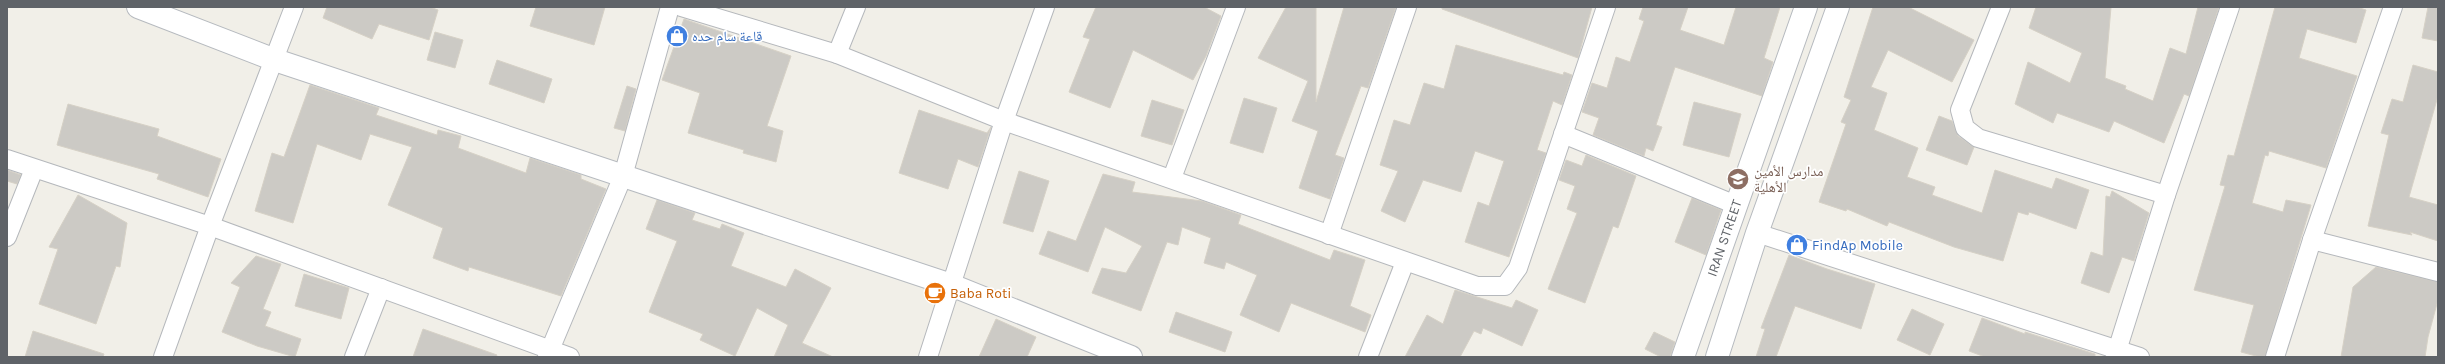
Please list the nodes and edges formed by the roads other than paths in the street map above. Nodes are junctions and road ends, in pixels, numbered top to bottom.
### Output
1 (138, 7) edge
2 (294, 7) edge
3 (670, 7) edge
4 (681, 7) edge
5 (856, 7) edge
6 (1046, 7) edge
7 (1236, 7) edge
8 (1407, 7) edge
9 (1606, 7) edge
10 (1806, 7) edge
11 (1838, 7) edge
12 (2001, 7) edge
13 (2230, 7) edge
14 (2393, 7) edge
15 (837, 54) junction
16 (275, 60) junction
17 (1004, 121) junction
18 (1563, 134) junction
19 (7, 159) edge
20 (34, 169) junction
21 (623, 176) junction
22 (1172, 178) junction
23 (2166, 196) junction
24 (1736, 205) junction
25 (210, 226) junction
26 (1757, 233) junction
27 (1329, 235) junction
28 (7, 237) edge
29 (2312, 240) junction
30 (1405, 262) junction
31 (2438, 272) edge
32 (951, 285) junction
33 (381, 288) junction
34 (548, 353) edge
35 (2116, 354) edge
36 (163, 357) edge
37 (354, 357) edge
38 (570, 357) edge
39 (928, 357) edge
40 (1131, 357) edge
41 (1368, 357) edge
42 (1683, 357) edge
43 (1717, 357) edge
44 (2140, 357) edge
45 (2275, 357) edge

1 - 16 street
2 - 16 street
3 - 21 street
4 - 15 street
5 - 15 street
6 - 17 street
7 - 22 street
8 - 27 street
9 - 18 street
10 - 24 street, IRAN STREET
11 - 26 street
12 - 23 street
13 - 23 street
14 - 29 street
15 - 17 street
16 - 21 street
16 - 25 street
17 - 22 street
17 - 32 street
18 - 24 street
18 - 30 street
19 - 20 street
20 - 25 street
20 - 28 street
21 - 32 street
21 - 34 street
22 - 27 street
23 - 35 street
24 - 26 street
24 - 42 street, IRAN STREET
25 - 33 street
25 - 36 street
26 - 35 street
26 - 43 street
27 - 30 street
29 - 31 street
29 - 45 street
30 - 41 street
32 - 39 street
32 - 40 street
33 - 34 street
33 - 37 street
34 - 38 street
35 - 44 street

